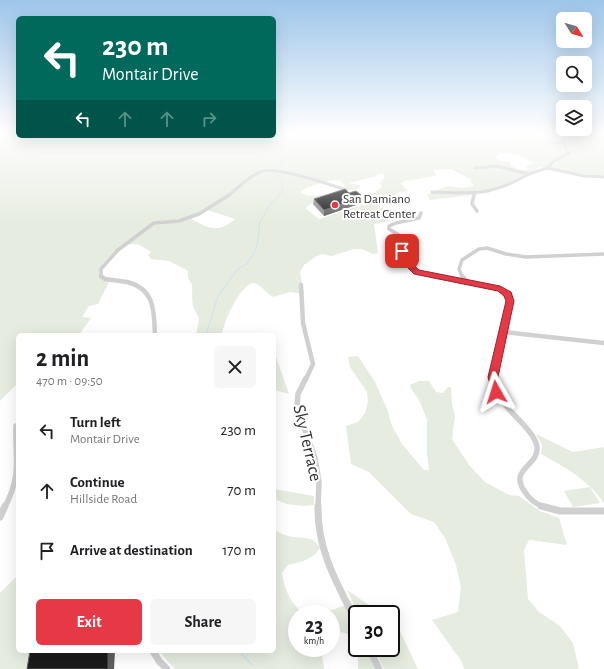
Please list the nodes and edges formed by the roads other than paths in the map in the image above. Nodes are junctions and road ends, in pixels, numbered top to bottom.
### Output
1 (552, 163) edge
2 (475, 168) dead end
3 (547, 168) junction
4 (529, 174) junction
5 (604, 177) edge
6 (347, 190) edge
7 (432, 192) dead end
8 (474, 194) junction
9 (477, 211) dead end
10 (421, 213) dead end
11 (604, 254) edge
12 (469, 283) junction
13 (301, 285) dead end
14 (504, 332) junction
15 (155, 333) edge
16 (604, 343) edge
17 (16, 426) dead end
18 (16, 456) edge
19 (16, 476) edge
20 (2, 511) edge
21 (604, 511) edge
22 (0, 517) edge
23 (348, 605) edge
24 (154, 653) edge
25 (373, 657) edge
26 (167, 669) edge
27 (379, 669) edge

1 - 3 street
2 - 4 street
3 - 4 street
3 - 5 street
4 - 8 street
6 - 15 street
7 - 8 street
8 - 9 street
10 - 12 street
11 - 12 street
12 - 14 street
13 - 23 street, Sky Terrace
14 - 16 street
14 - 21 street
17 - 18 street
19 - 20 street
20 - 22 street
24 - 26 street
25 - 27 street

